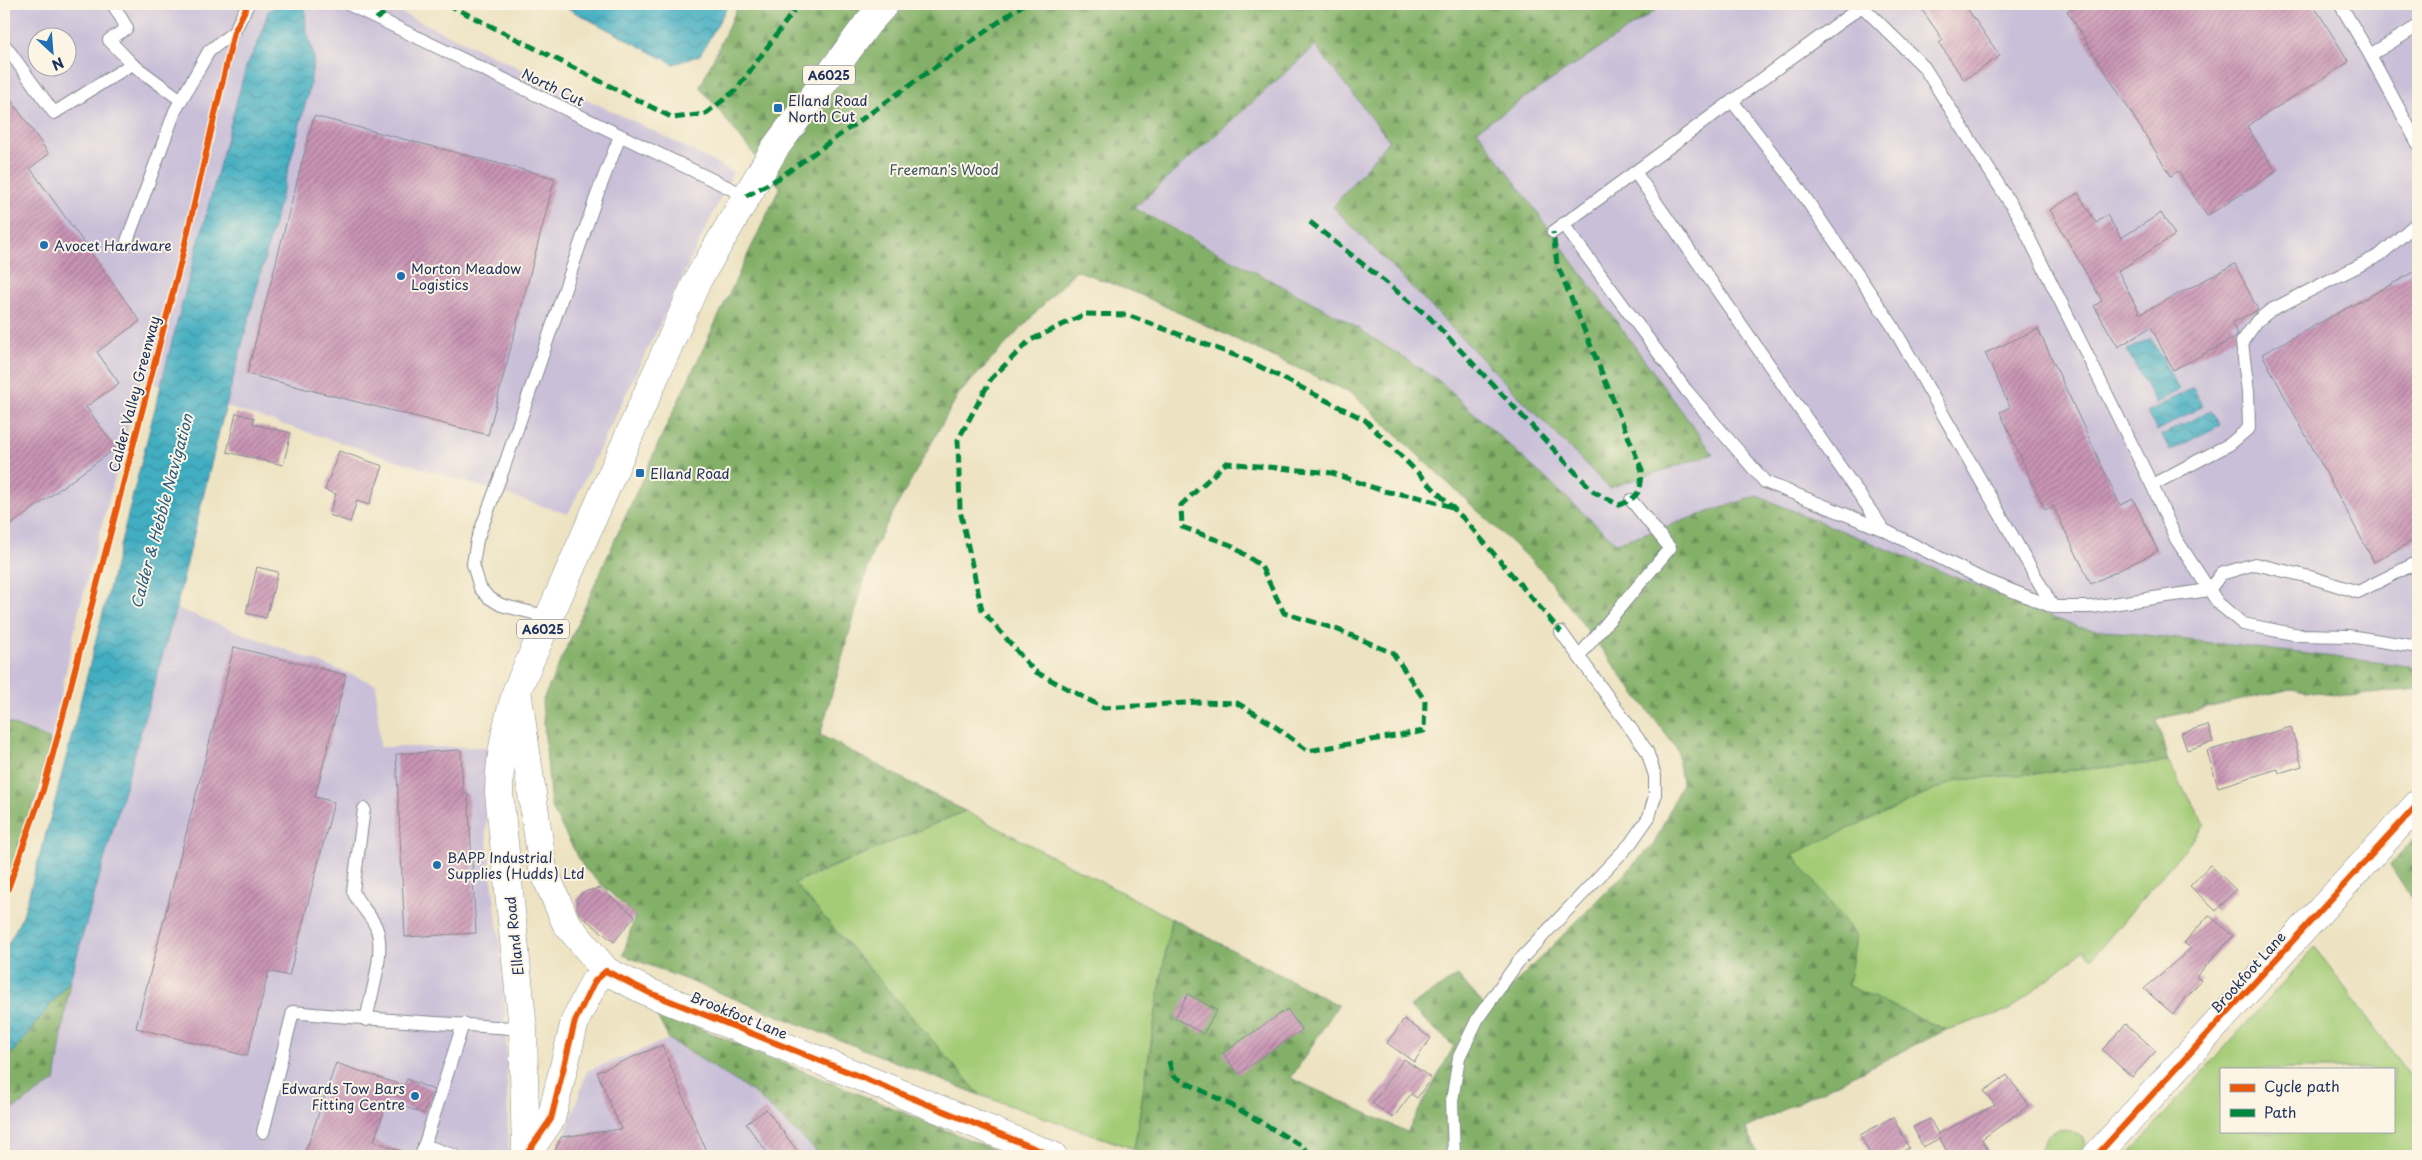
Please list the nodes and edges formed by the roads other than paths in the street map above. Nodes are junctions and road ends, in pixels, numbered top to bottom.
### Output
1 (116, 4) edge
2 (248, 4) edge
3 (348, 4) edge
4 (885, 4) edge
5 (2340, 4) edge
6 (1864, 5) edge
7 (2418, 26) edge
8 (4, 44) edge
9 (2370, 55) junction
10 (132, 64) junction
11 (181, 100) junction
12 (1732, 101) junction
13 (620, 136) junction
14 (2418, 144) edge
15 (1635, 172) junction
16 (746, 196) junction
17 (2418, 222) edge
18 (128, 241) dead end
19 (2152, 486) junction
20 (1632, 500) dead end
21 (1884, 530) junction
22 (2418, 562) edge
23 (2209, 590) junction
24 (2053, 606) junction
25 (549, 617) junction
26 (1561, 632) dead end
27 (2418, 647) edge
28 (1579, 656) junction
29 (516, 690) junction
30 (2418, 804) edge
31 (364, 809) dead end
32 (606, 971) junction
33 (366, 1020) junction
34 (463, 1024) junction
35 (524, 1029) junction
36 (263, 1132) dead end
37 (422, 1150) edge
38 (455, 1156) edge
39 (526, 1156) edge
40 (1053, 1156) edge
41 (1454, 1156) edge
42 (2096, 1156) edge

1 - 10 lane
2 - 11 lane
3 - 13 lane, North Cut
4 - 16 street, Elland Road / A6025
5 - 9 lane
6 - 12 lane
6 - 19 lane
7 - 9 lane
8 - 10 lane
9 - 14 lane
10 - 11 lane
11 - 18 lane
12 - 15 lane
12 - 24 lane
13 - 16 lane, North Cut
13 - 25 lane
15 - 21 lane
15 - 21 lane
16 - 25 street, Elland Road / A6025
17 - 19 lane
19 - 23 lane
20 - 28 lane
21 - 24 lane
22 - 23 lane
23 - 24 lane
23 - 27 lane
25 - 29 street, Elland Road / A6025
26 - 28 lane
28 - 41 lane
29 - 32 street, Brookfoot Lane
29 - 35 street, Elland Road / A6025
30 - 42 street, Brookfoot Lane
31 - 33 lane
32 - 39 street
32 - 40 street, Brookfoot Lane
33 - 34 lane
33 - 36 lane
34 - 35 lane
34 - 37 lane
35 - 39 street, Elland Road / A6025
37 - 38 lane

